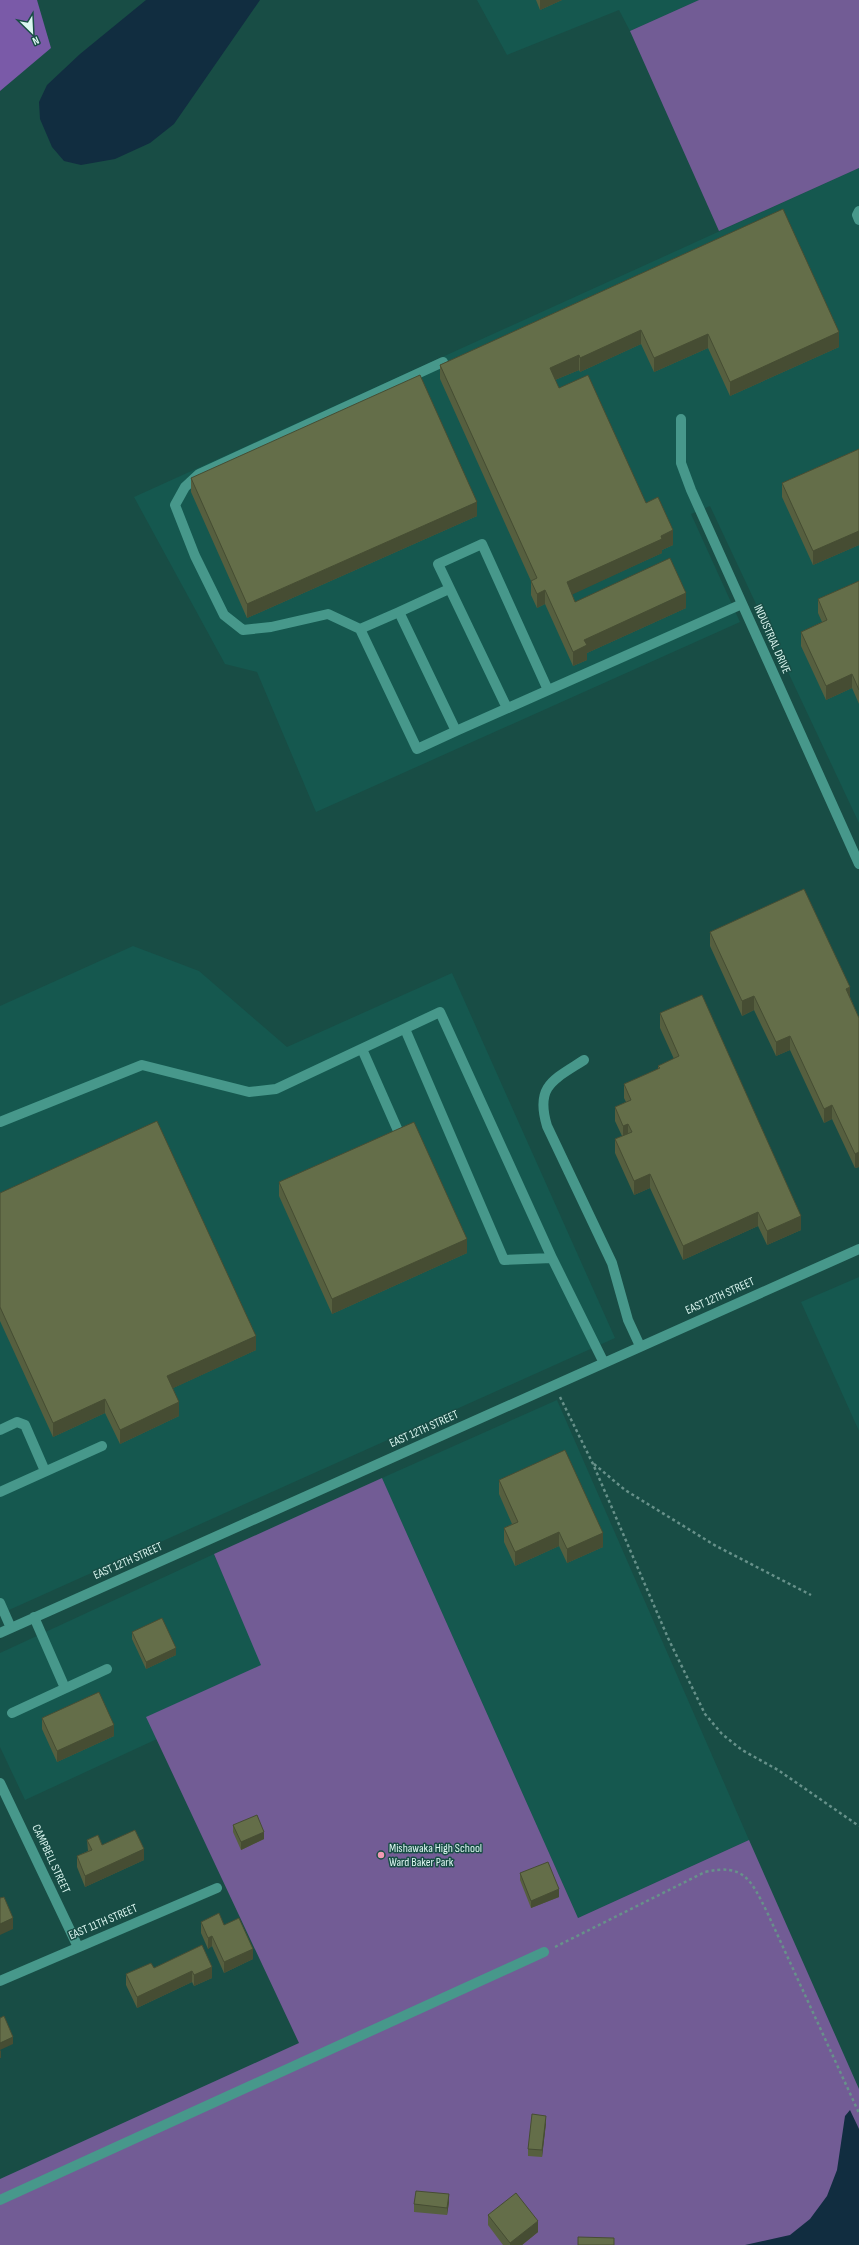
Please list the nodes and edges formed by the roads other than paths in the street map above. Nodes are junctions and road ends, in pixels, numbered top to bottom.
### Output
1 (859, 211) edge
2 (859, 220) edge
3 (443, 362) edge
4 (681, 419) dead end
5 (449, 589) junction
6 (742, 604) junction
7 (399, 612) junction
8 (360, 629) junction
9 (548, 690) junction
10 (507, 708) junction
11 (456, 731) junction
12 (859, 864) edge
13 (405, 1029) junction
14 (362, 1049) junction
15 (584, 1060) dead end
16 (0, 1122) edge
17 (399, 1133) edge
18 (859, 1249) edge
19 (552, 1258) junction
20 (640, 1346) junction
21 (604, 1363) junction
22 (0, 1430) edge
23 (102, 1446) dead end
24 (45, 1471) junction
25 (0, 1492) edge
26 (0, 1603) edge
27 (34, 1617) junction
28 (11, 1628) junction
29 (0, 1633) edge
30 (107, 1669) dead end
31 (65, 1688) junction
32 (12, 1713) dead end
33 (0, 1783) edge
34 (217, 1888) dead end
35 (78, 1947) junction
36 (544, 1952) road end
37 (0, 1981) edge
38 (0, 2200) edge

1 - 2 street
3 - 8 street
4 - 6 street, INDUSTRIAL DRIVE
5 - 7 street
5 - 9 street
5 - 10 street
6 - 9 street
6 - 12 street, INDUSTRIAL DRIVE
7 - 8 street
7 - 11 street
8 - 11 street
9 - 10 street
10 - 11 street
13 - 14 street
13 - 19 street
13 - 19 street
14 - 16 street
14 - 17 street
15 - 20 street
18 - 20 street, EAST 12TH STREET
19 - 21 street
20 - 21 street, EAST 12TH STREET
21 - 27 street, EAST 12TH STREET
22 - 24 street
23 - 24 street
24 - 25 street
26 - 28 street
27 - 28 street, EAST 12TH STREET
27 - 31 street
28 - 29 street, EAST 12TH STREET
30 - 31 street
31 - 32 street
33 - 35 street, CAMPBELL STREET
34 - 35 street, EAST 11TH STREET
35 - 37 street, EAST 11TH STREET
36 - 38 street

